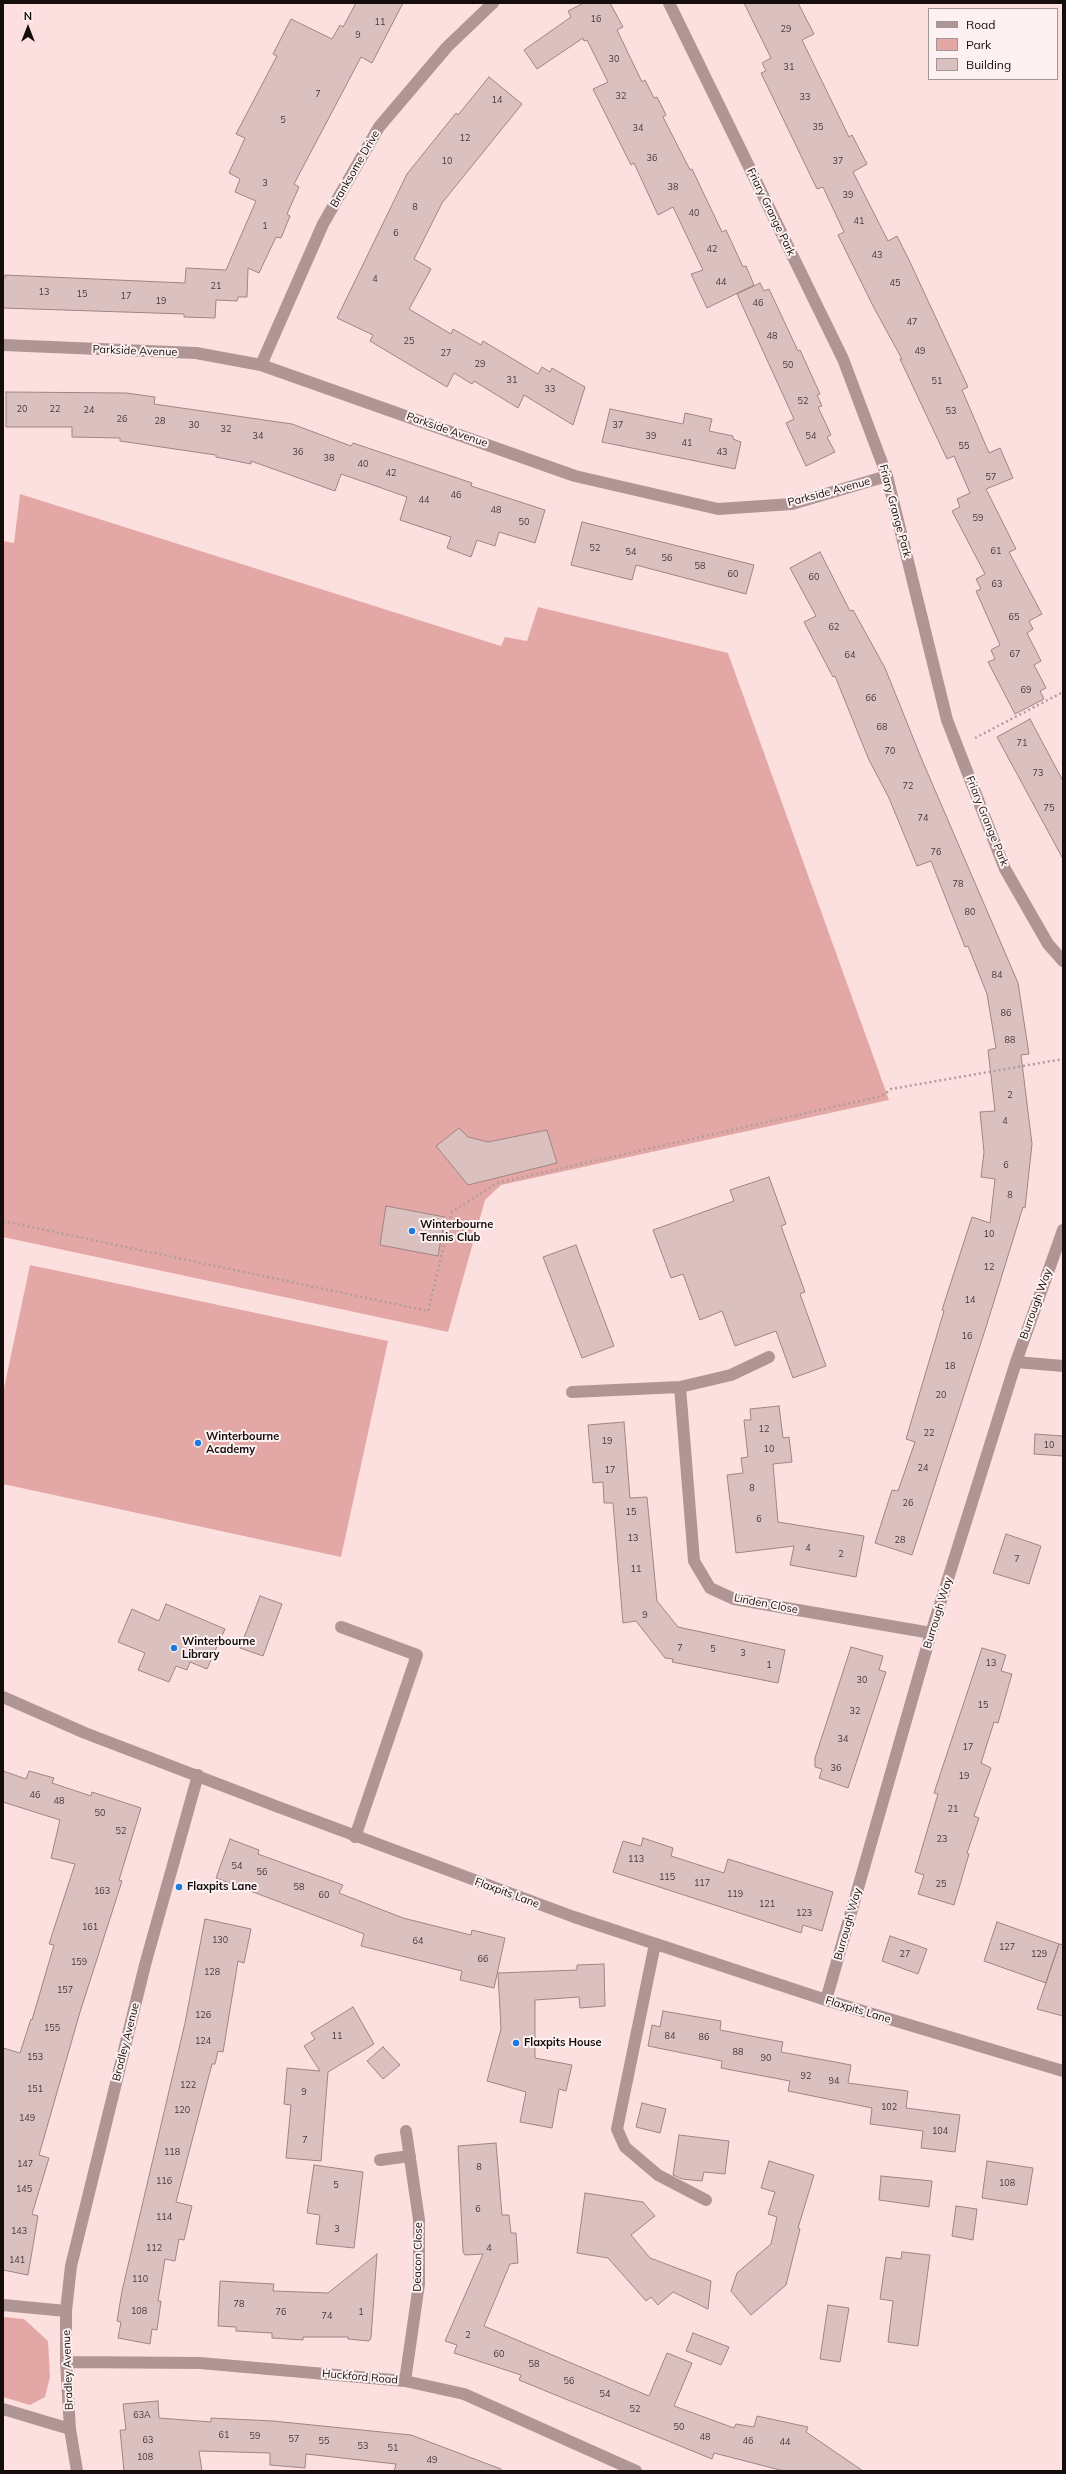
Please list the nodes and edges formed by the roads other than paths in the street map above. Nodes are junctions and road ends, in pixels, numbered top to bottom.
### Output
1 (493, 3) edge
2 (669, 3) edge
3 (3, 345) edge
4 (261, 365) junction
5 (887, 476) junction
6 (1063, 961) edge
7 (1063, 1230) edge
8 (769, 1357) dead end
9 (1016, 1362) junction
10 (1063, 1366) edge
11 (680, 1387) junction
12 (572, 1392) dead end
13 (341, 1627) dead end
14 (931, 1633) junction
15 (3, 1697) edge
16 (198, 1775) junction
17 (355, 1837) junction
18 (655, 1944) junction
19 (826, 2000) junction
20 (1063, 2071) edge
21 (406, 2131) dead end
22 (410, 2156) junction
23 (380, 2160) dead end
24 (706, 2200) dead end
25 (3, 2305) edge
26 (66, 2311) junction
27 (66, 2362) junction
28 (405, 2381) junction
29 (3, 2409) edge
30 (70, 2429) junction
31 (77, 2471) edge
32 (636, 2471) edge

1 - 4 street, Branksome Drive
2 - 5 street, Friary Grange Park
3 - 4 street, Parkside Avenue
4 - 5 street, Parkside Avenue
5 - 6 street, Friary Grange Park
7 - 9 street, Burrough Way
8 - 11 street
9 - 10 street
9 - 14 street, Burrough Way
11 - 12 street
11 - 14 street, Linden Close
13 - 17 street
14 - 19 street, Burrough Way
15 - 16 street, Flaxpits Lane
16 - 17 street, Flaxpits Lane
16 - 26 street, Bradley Avenue
17 - 18 street, Flaxpits Lane
18 - 19 street, Flaxpits Lane
18 - 24 street
19 - 20 street, Flaxpits Lane
21 - 22 street, Deacon Close
22 - 23 street
22 - 28 street, Deacon Close
25 - 26 street
26 - 27 street, Bradley Avenue
27 - 28 street, Huckford Road
27 - 30 street, Bradley Avenue
28 - 32 street, Huckford Road
29 - 30 street, Bradley Avenue
30 - 31 street, Bradley Avenue

